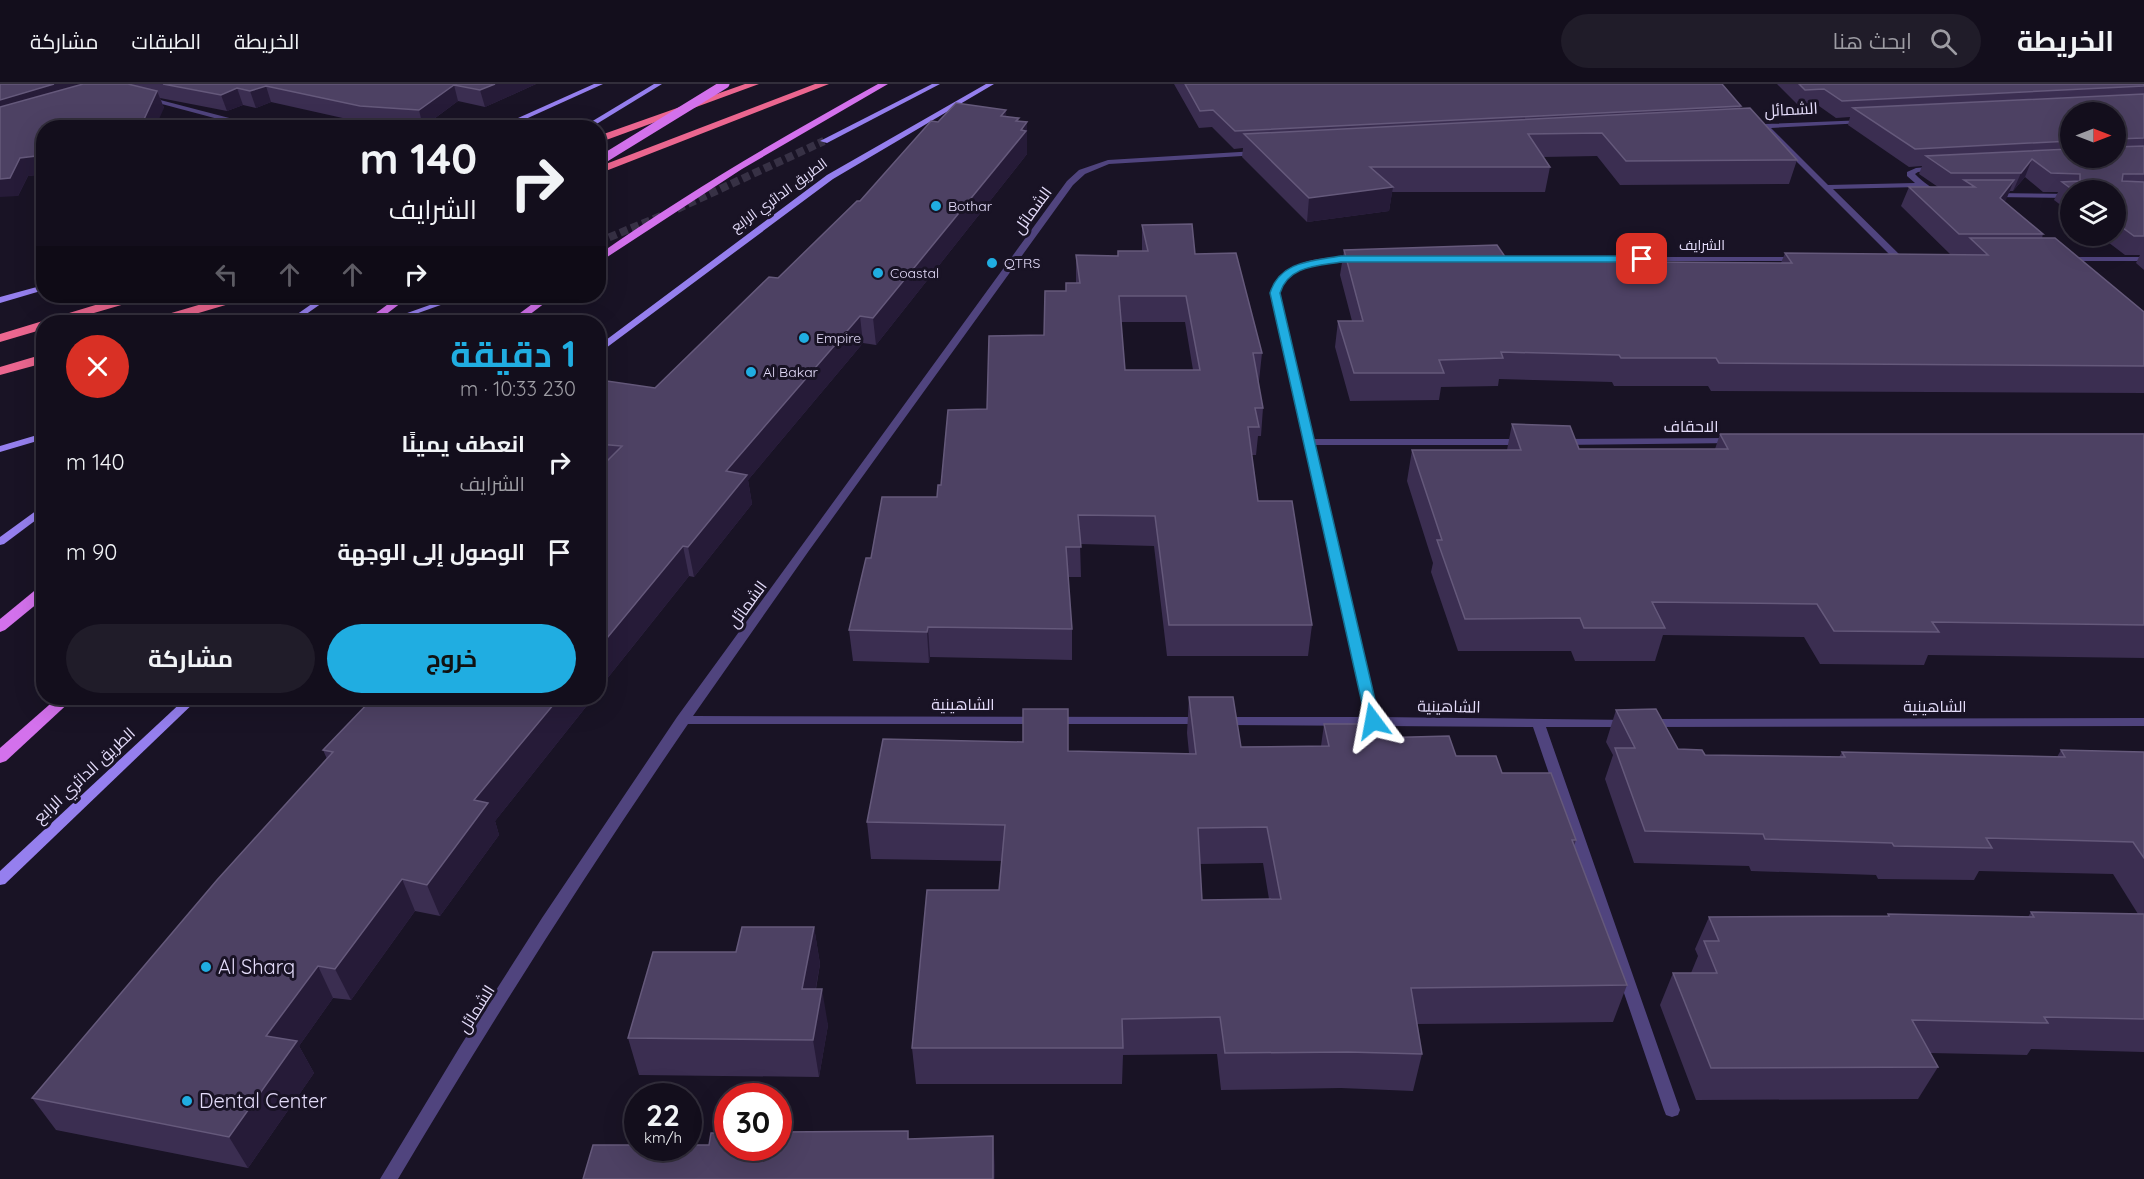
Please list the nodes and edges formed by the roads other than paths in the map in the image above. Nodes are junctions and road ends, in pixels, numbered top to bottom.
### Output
1 (600, 84) edge
2 (659, 84) edge
3 (725, 84) edge
4 (754, 84) edge
5 (824, 84) edge
6 (884, 84) edge
7 (937, 84) edge
8 (991, 84) edge
9 (132, 95) edge
10 (230, 120) edge
11 (517, 120) edge
12 (598, 120) edge
13 (1878, 120) edge
14 (1765, 126) junction
15 (1742, 127) edge
16 (606, 137) edge
17 (824, 141) tunnel mouth
18 (1264, 152) edge
19 (606, 157) edge
20 (606, 168) edge
21 (1944, 168) edge
22 (1922, 185) junction
23 (1826, 187) junction
24 (1946, 195) edge
25 (1980, 195) edge
26 (2060, 196) edge
27 (606, 255) edge
28 (1886, 258) edge
29 (1898, 258) junction
30 (1910, 258) edge
31 (1365, 259) edge
32 (1483, 259) edge
33 (1803, 259) edge
34 (2051, 259) edge
35 (2075, 259) junction
36 (2144, 259) edge
37 (2084, 267) edge
38 (36, 289) edge
39 (0, 300) edge
40 (114, 303) edge
41 (218, 303) edge
42 (318, 303) edge
43 (395, 303) edge
44 (442, 303) edge
45 (539, 303) edge
46 (73, 315) edge
47 (179, 315) edge
48 (300, 315) edge
49 (379, 315) edge
50 (406, 315) edge
51 (523, 315) edge
52 (36, 327) edge
53 (0, 338) edge
54 (606, 345) edge
55 (36, 360) edge
56 (0, 371) edge
57 (36, 438) edge
58 (1739, 441) edge
59 (1310, 442) junction
60 (1536, 442) edge
61 (1548, 442) edge
62 (0, 448) edge
63 (36, 514) edge
64 (3, 539) edge
65 (36, 597) edge
66 (0, 627) edge
67 (58, 705) edge
68 (186, 705) edge
69 (682, 720) junction
70 (1373, 721) junction
71 (2144, 722) edge
72 (1538, 723) junction
73 (0, 757) edge
74 (0, 880) edge
75 (1672, 1110) dead end
76 (389, 1179) edge

1 - 11 main road
2 - 12 main road
3 - 19 main road, bridge
4 - 16 highway
5 - 20 highway
6 - 27 main road
7 - 17 main road
8 - 54 main road, الطريق الدائري الرابع
9 - 10 street
13 - 14 street, الشمائل
14 - 15 street, الشمائل
14 - 23 street
18 - 69 street, الشمائل
21 - 22 street
22 - 23 street
22 - 24 street
23 - 29 street
25 - 26 street
28 - 29 street
29 - 30 street
31 - 59 street
32 - 33 street, الشرايف
34 - 35 street
35 - 36 street
35 - 37 street
38 - 39 main road
40 - 46 highway
41 - 47 highway
42 - 48 main road
43 - 49 main road
44 - 50 main road
45 - 51 main road
52 - 53 highway
55 - 56 highway
57 - 62 main road
58 - 61 street, الاحقاف
59 - 60 street
59 - 70 street
63 - 64 main road
65 - 66 main road
67 - 73 main road
68 - 74 main road, الطريق الدائري الرابع
69 - 70 street, الشاهينية
69 - 76 street, الشمائل
70 - 72 street, الشاهينية
71 - 72 street, الشاهينية
72 - 75 street

